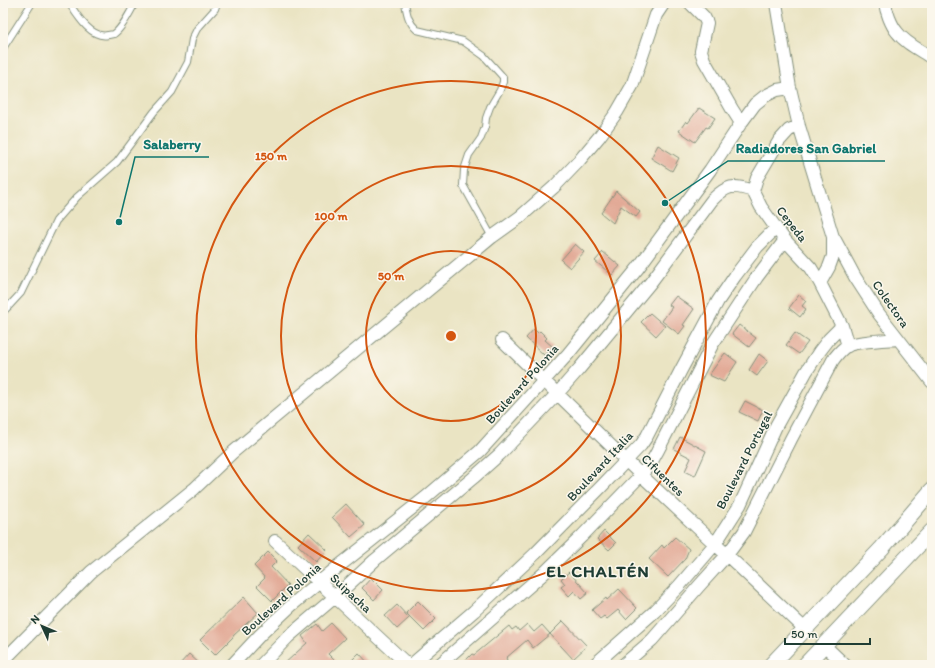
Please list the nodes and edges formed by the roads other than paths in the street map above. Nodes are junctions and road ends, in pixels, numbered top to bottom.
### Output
1 (32, 3) edge
2 (69, 3) edge
3 (135, 3) edge
4 (217, 3) edge
5 (405, 3) edge
6 (664, 3) edge
7 (690, 3) edge
8 (776, 3) edge
9 (885, 3) edge
10 (3, 48) edge
11 (932, 58) edge
12 (790, 88) junction
13 (741, 123) junction
14 (799, 126) junction
15 (753, 191) junction
16 (776, 228) junction
17 (492, 237) junction
18 (834, 237) junction
19 (785, 240) junction
20 (820, 283) junction
21 (3, 312) edge
22 (842, 326) junction
23 (898, 339) junction
24 (502, 340) dead end
25 (848, 346) junction
26 (544, 381) junction
27 (932, 382) edge
28 (557, 394) junction
29 (627, 460) junction
30 (641, 475) junction
31 (932, 490) edge
32 (932, 531) edge
33 (275, 541) dead end
34 (715, 544) junction
35 (727, 554) junction
36 (320, 582) junction
37 (335, 597) junction
38 (805, 629) junction
39 (824, 645) junction
40 (3, 660) edge
41 (232, 665) edge
42 (262, 665) edge
43 (408, 665) edge
44 (411, 665) edge
45 (439, 665) edge
46 (594, 665) edge
47 (623, 665) edge
48 (770, 665) edge
49 (805, 665) edge
50 (845, 665) edge

1 - 10 lane
2 - 3 lane
4 - 21 lane
5 - 17 lane
6 - 17 street
7 - 13 street
8 - 12 street
9 - 11 street
12 - 13 street, Boulevard Polonia
12 - 14 street
13 - 26 street, Boulevard Polonia
14 - 15 street
14 - 18 street
15 - 16 street, Cepeda
15 - 28 street
16 - 19 street, Cepeda
16 - 29 street, Boulevard Italia
17 - 40 street
18 - 20 street
18 - 23 street, Colectora
19 - 20 street, Cepeda
19 - 30 street
20 - 22 street, Cepeda
22 - 25 street, Cepeda
22 - 34 street, Boulevard Portugal
23 - 25 street
23 - 27 street, Colectora
24 - 26 street, Cifuentes
25 - 35 street
26 - 28 street, Cifuentes
26 - 36 street, Boulevard Polonia
28 - 29 street, Cifuentes
28 - 37 street
29 - 30 street, Cifuentes
29 - 44 street, Boulevard Italia
30 - 34 street, Cifuentes
30 - 45 street
31 - 38 street
32 - 39 street
33 - 36 street, Suipacha
34 - 35 street, Cifuentes
34 - 46 street, Boulevard Portugal
35 - 38 street, Cifuentes
35 - 47 street
36 - 37 street, Suipacha
36 - 41 street, Boulevard Polonia
37 - 42 street
37 - 43 street, Suipacha
38 - 48 street
39 - 49 street
39 - 50 street

